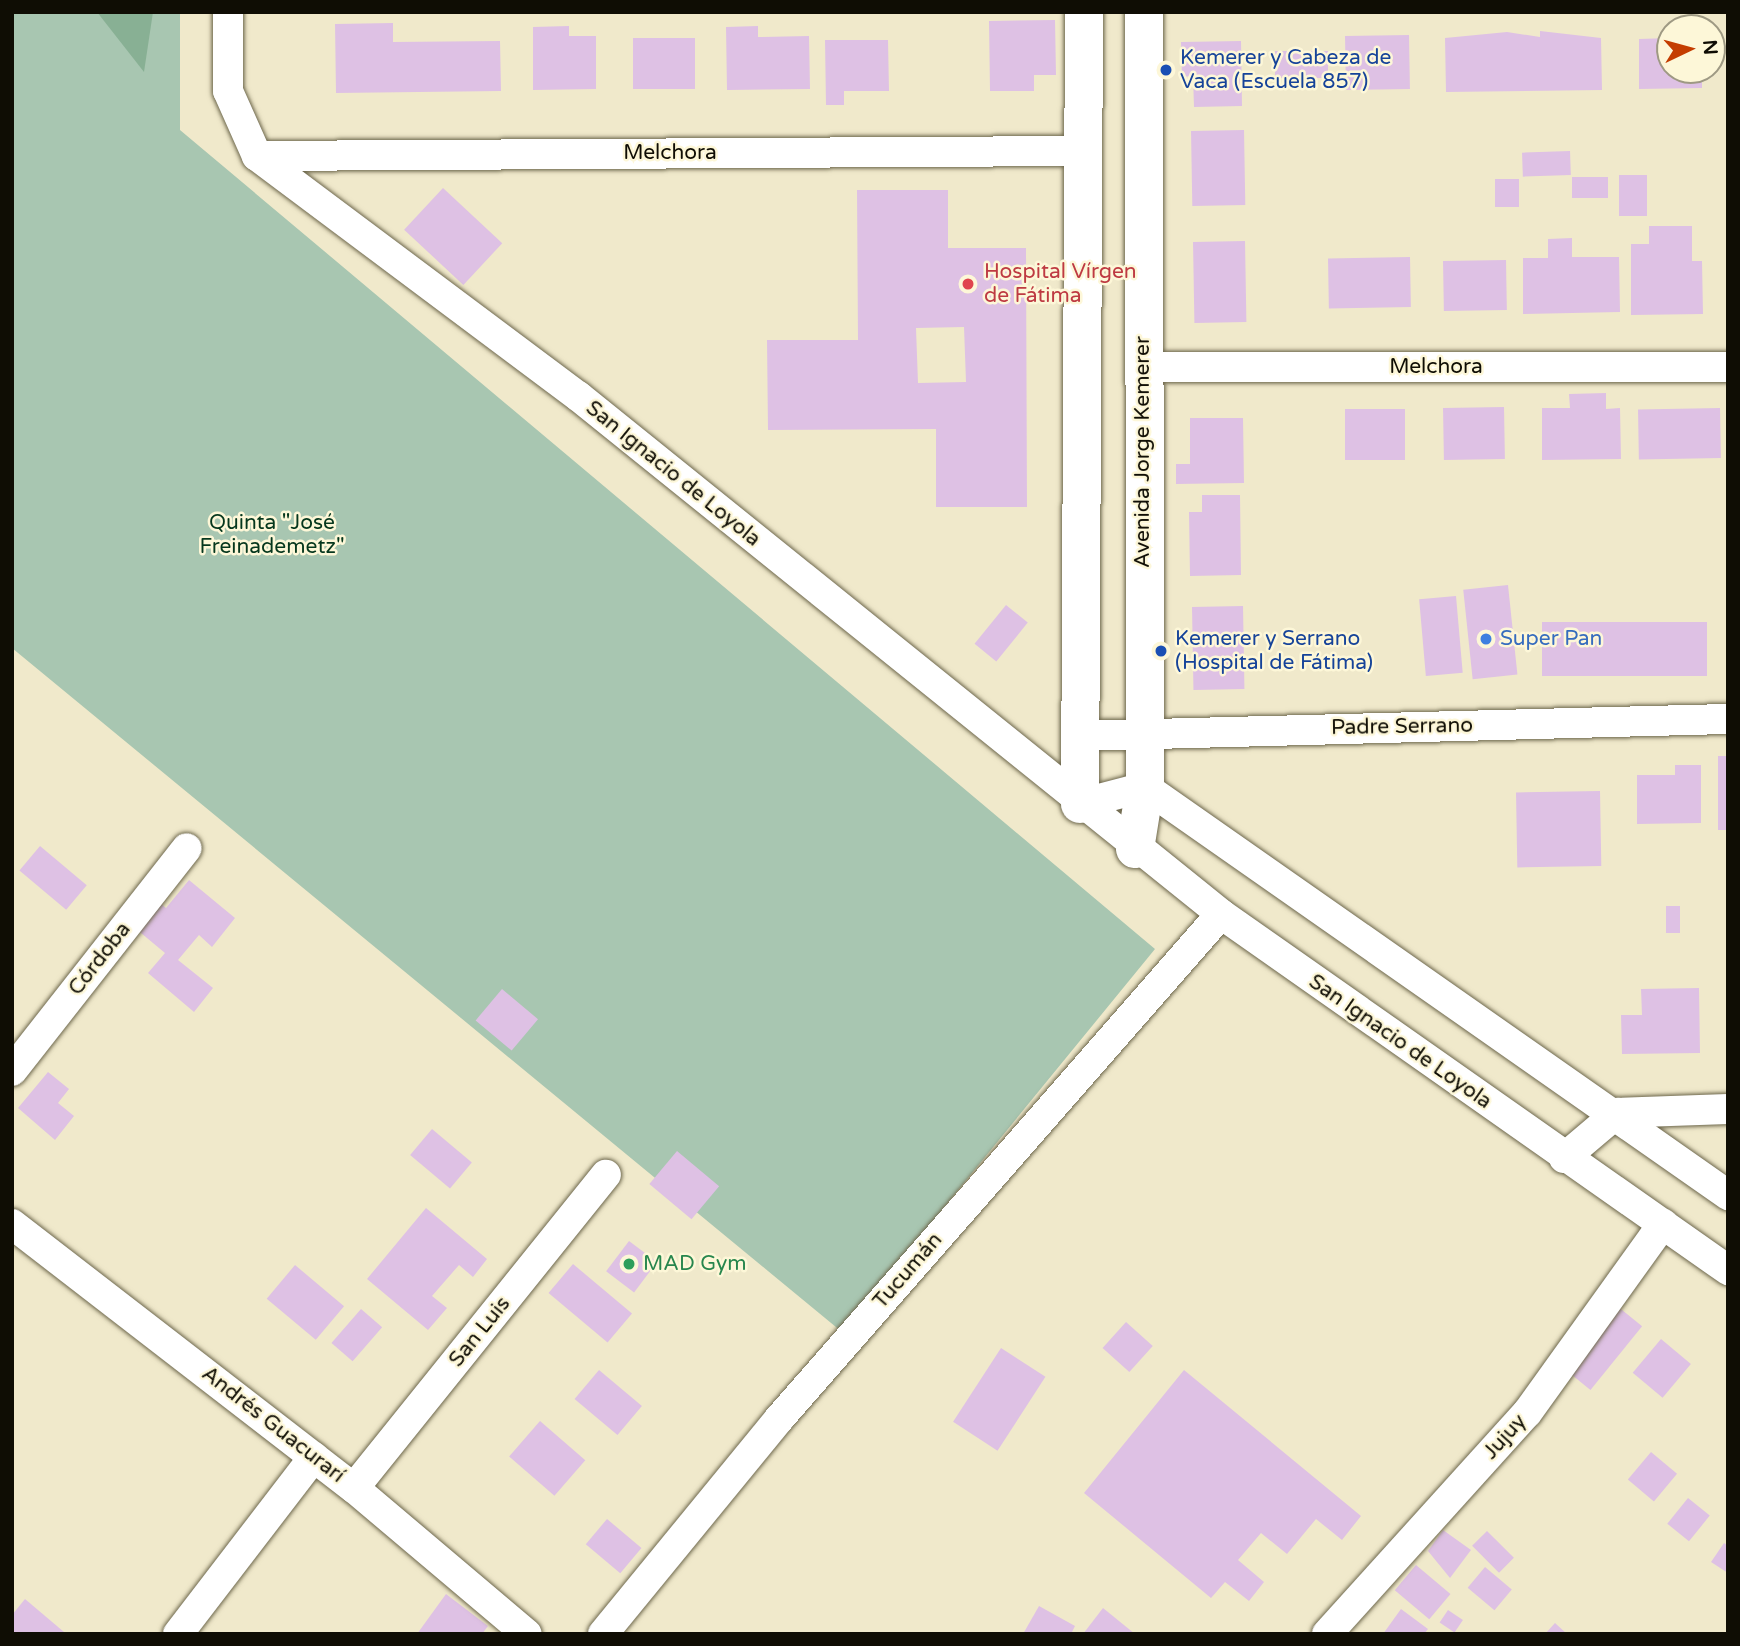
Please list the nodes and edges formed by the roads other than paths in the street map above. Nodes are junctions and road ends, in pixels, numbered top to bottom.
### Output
1 (228, 12) edge
2 (1084, 12) edge
3 (1144, 12) edge
4 (1083, 151) junction
5 (257, 156) junction
6 (1143, 367) junction
7 (1728, 367) edge
8 (1728, 719) edge
9 (1143, 734) junction
10 (1077, 736) junction
11 (1145, 787) junction
12 (1080, 803) junction
13 (187, 848) dead end
14 (1135, 849) junction
15 (1221, 914) junction
16 (12, 1071) edge
17 (1728, 1109) edge
18 (1617, 1112) junction
19 (1564, 1158) junction
20 (606, 1175) dead end
21 (1728, 1195) edge
22 (12, 1224) edge
23 (1663, 1224) junction
24 (1728, 1270) edge
25 (314, 1457) junction
26 (354, 1488) junction
27 (178, 1634) edge
28 (527, 1634) edge
29 (603, 1634) edge
30 (1327, 1634) edge

1 - 5 street
2 - 4 main road
3 - 6 main road, Avenida Jorge Kemerer
4 - 5 street, Melchora
4 - 10 main road
5 - 12 street, San Ignacio de Loyola
6 - 7 street, Melchora
6 - 9 main road, Avenida Jorge Kemerer
8 - 9 street, Padre Serrano
9 - 10 street, Padre Serrano
9 - 11 main road, Avenida Jorge Kemerer
10 - 12 main road
11 - 12 street
11 - 14 main road, Avenida Jorge Kemerer
11 - 18 street
12 - 14 street, San Ignacio de Loyola
13 - 16 street, Córdoba
14 - 15 street, San Ignacio de Loyola
15 - 19 street, San Ignacio de Loyola
15 - 29 street, Tucumán
17 - 18 street
18 - 19 street
18 - 21 street
19 - 23 street, San Ignacio de Loyola
20 - 26 street, San Luis
22 - 25 street, Andrés Guacurarí
23 - 24 street, San Ignacio de Loyola
23 - 30 street, Jujuy
25 - 26 street, Andrés Guacurarí
25 - 27 street
26 - 28 street, Andrés Guacurarí

